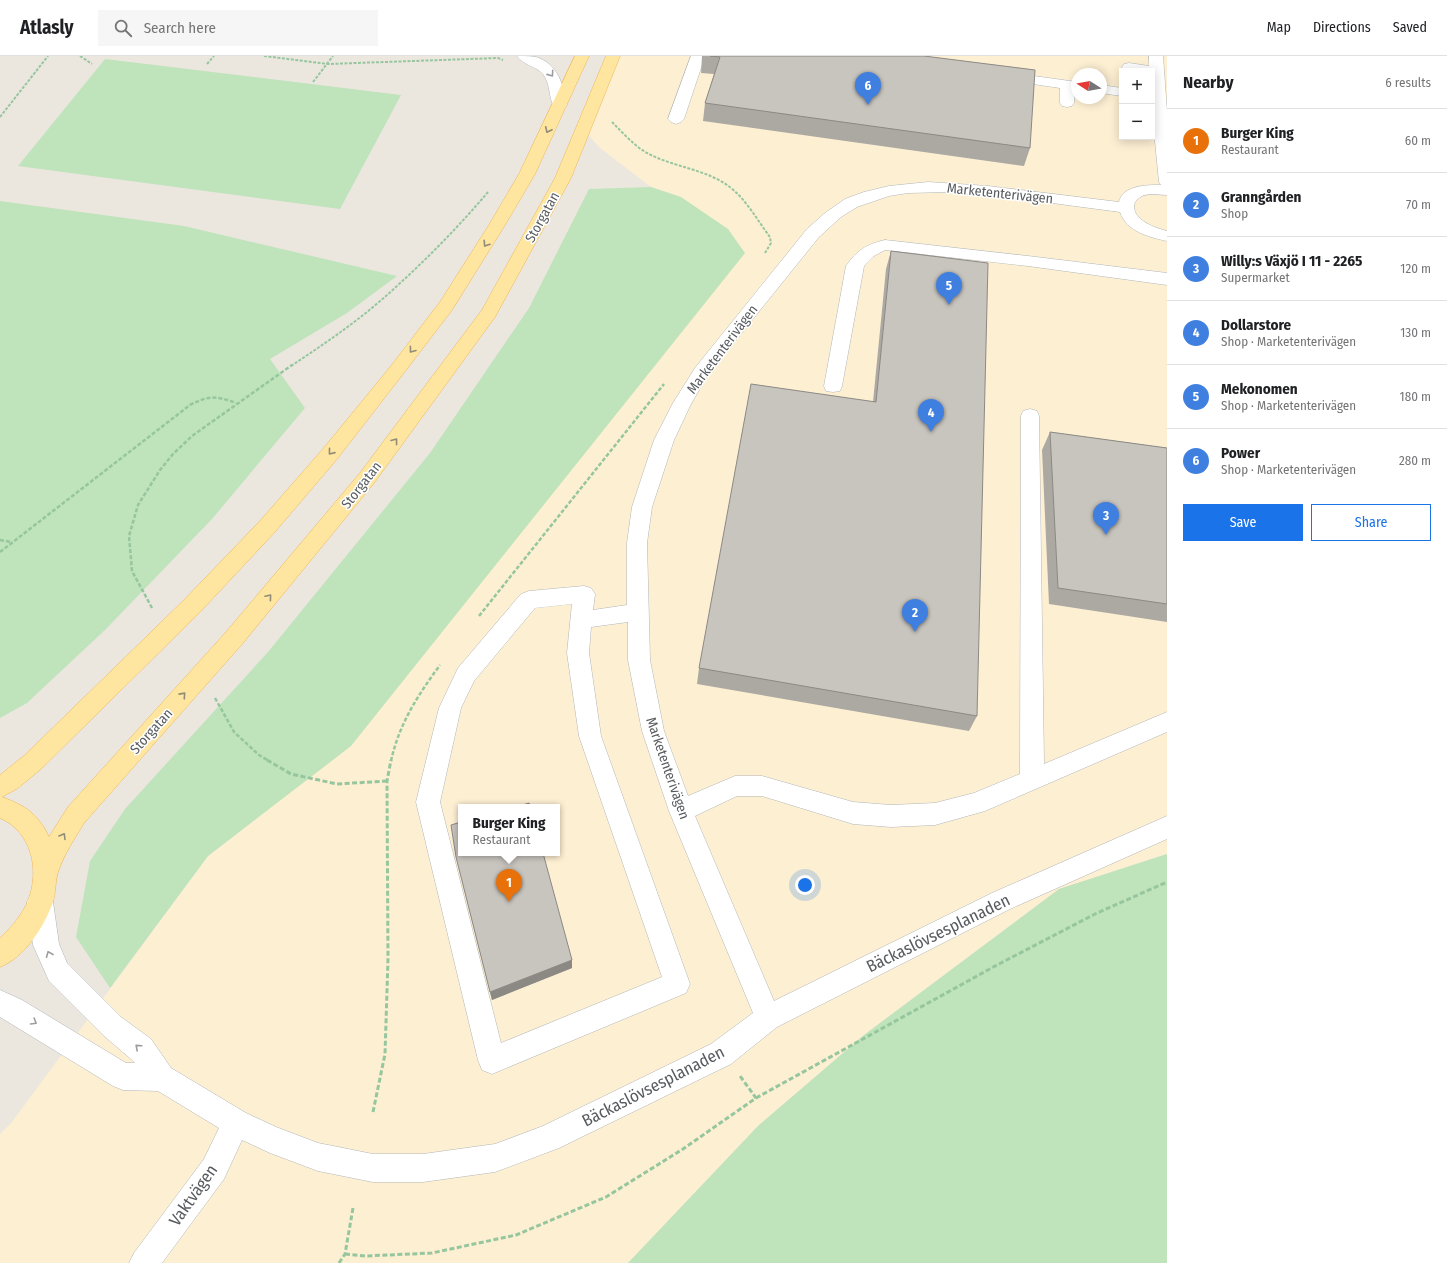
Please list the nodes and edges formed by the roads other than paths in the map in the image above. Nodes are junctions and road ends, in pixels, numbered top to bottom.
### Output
1 (524, 56) edge
2 (582, 56) edge
3 (613, 56) edge
4 (698, 56) edge
5 (1157, 63) edge
6 (1129, 68) dead end
7 (994, 75) edge
8 (1071, 85) edge
9 (1107, 90) edge
10 (1071, 91) edge
11 (1119, 92) edge
12 (1159, 102) edge
13 (1067, 104) dead end
14 (560, 105) junction
15 (676, 119) dead end
16 (1167, 182) edge
17 (1167, 190) edge
18 (1125, 208) junction
19 (1167, 236) edge
20 (1167, 279) edge
21 (833, 386) dead end
22 (1030, 416) dead end
23 (638, 612) junction
24 (582, 620) junction
25 (1167, 722) edge
26 (1032, 780) junction
27 (0, 787) edge
28 (0, 807) edge
29 (681, 811) junction
30 (1167, 827) edge
31 (46, 871) junction
32 (40, 902) junction
33 (0, 955) edge
34 (0, 1003) edge
35 (768, 1018) junction
36 (162, 1078) junction
37 (236, 1123) junction
38 (144, 1263) edge

1 -> 14 street
2 - 14 main road
31 -> 3 main road, Storgatan
4 - 15 street
5 - 6 street
5 - 12 street
7 - 8 street
9 - 11 street
10 - 13 street
12 - 16 street
14 -> 27 main road
17 - 18 street
18 - 19 street
18 - 23 street, Marketenterivägen
20 - 21 street
22 - 26 street
23 - 24 street
23 - 29 street, Marketenterivägen
24 - 24 street
25 - 26 street
26 - 29 street
28 - 31 main road
29 - 35 street, Marketenterivägen
30 - 35 street, Bäckaslövsesplanaden
31 - 32 main road
32 - 33 main road
36 -> 32 street
34 -> 36 street
35 - 37 street, Bäckaslövsesplanaden
36 - 37 street, Bäckaslövsesplanaden
37 - 38 street, Vaktvägen

